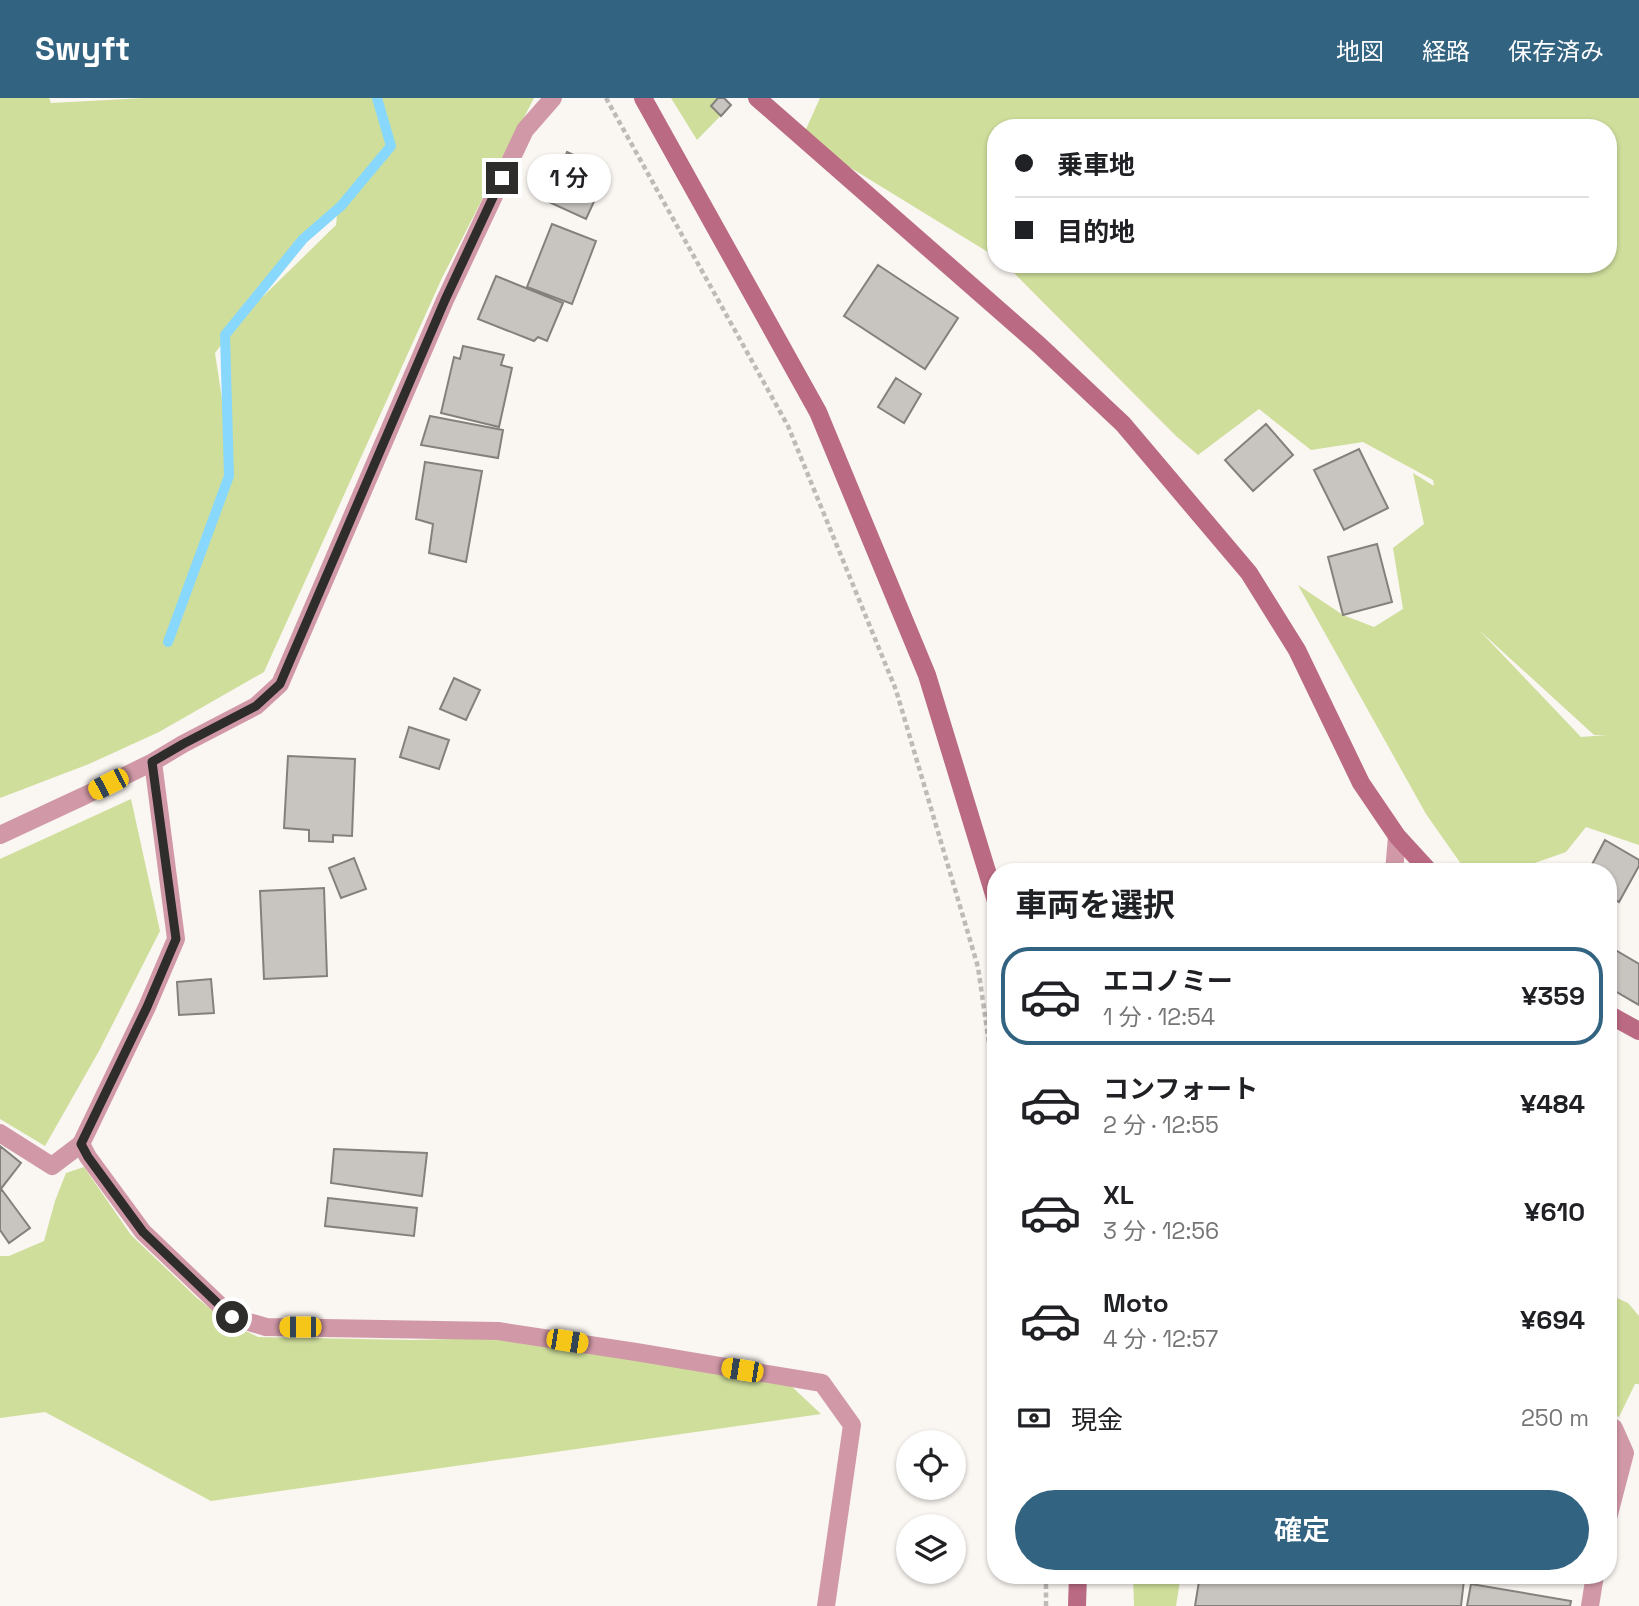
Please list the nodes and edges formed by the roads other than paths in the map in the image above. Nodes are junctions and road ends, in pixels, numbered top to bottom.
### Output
1 (553, 98) edge
2 (643, 98) edge
3 (757, 98) edge
4 (152, 762) junction
5 (0, 835) edge
6 (1397, 836) junction
7 (1395, 863) edge
8 (1422, 863) edge
9 (987, 872) edge
10 (1617, 1019) edge
11 (1639, 1031) edge
12 (0, 1133) edge
13 (81, 1144) junction
14 (1617, 1435) edge
15 (1617, 1484) edge
16 (1078, 1584) edge
17 (1594, 1584) edge
18 (826, 1606) edge
19 (1077, 1606) edge
20 (1590, 1606) edge

1 - 4 street
2 - 9 street
3 - 6 street
4 - 5 street
4 - 13 street
6 - 7 street
6 - 8 street
10 - 11 street
12 - 13 street
13 - 18 street
14 - 15 street
16 - 19 street
17 - 20 street

